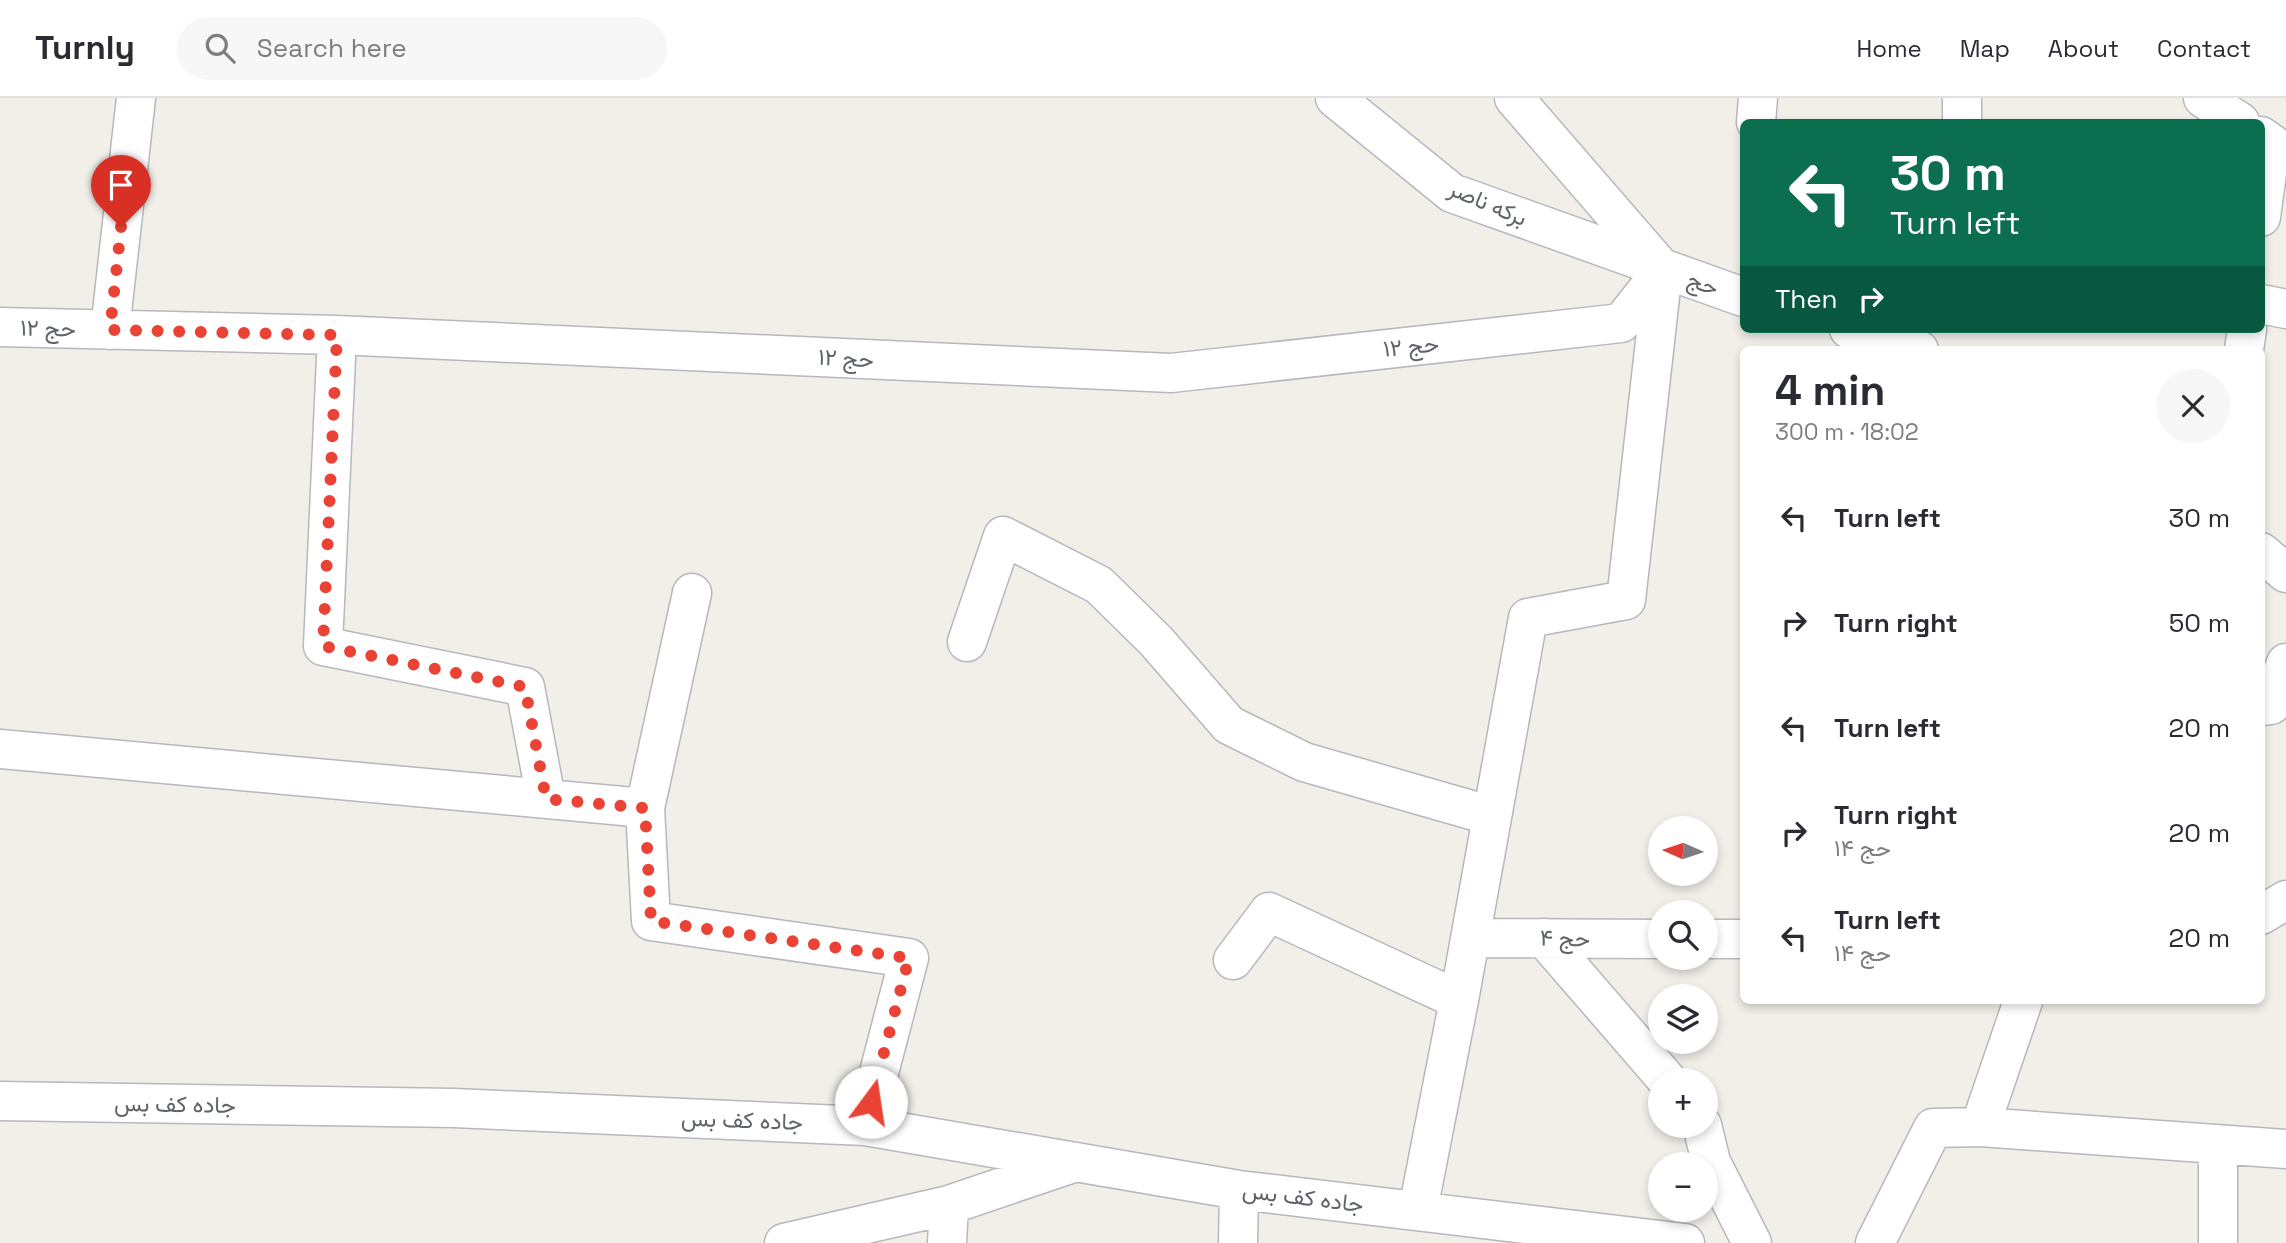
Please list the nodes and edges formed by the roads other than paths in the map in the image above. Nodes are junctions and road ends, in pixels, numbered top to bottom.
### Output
1 (136, 98) edge
2 (1335, 98) edge
3 (1514, 98) edge
4 (1758, 98) edge
5 (1962, 98) edge
6 (2203, 98) edge
7 (1756, 119) edge
8 (1962, 119) edge
9 (2235, 119) edge
10 (2265, 139) edge
11 (2265, 187) edge
12 (1663, 270) junction
13 (1740, 296) edge
14 (2265, 305) edge
15 (2286, 309) edge
16 (0, 327) edge
17 (110, 330) junction
18 (1863, 333) edge
19 (337, 335) junction
20 (1906, 346) edge
21 (2265, 555) edge
22 (2286, 573) edge
23 (692, 593) dead end
24 (967, 642) dead end
25 (2286, 663) edge
26 (2265, 706) edge
27 (0, 749) edge
28 (546, 799) junction
29 (645, 808) junction
30 (1492, 816) junction
31 (2286, 900) edge
32 (2265, 913) edge
33 (1470, 938) junction
34 (1544, 938) junction
35 (1648, 939) edge
36 (1718, 939) edge
37 (1740, 939) edge
38 (1233, 960) dead end
39 (1459, 1000) junction
40 (2022, 1004) edge
41 (1657, 1068) edge
42 (0, 1101) edge
43 (865, 1126) junction
44 (1980, 1127) junction
45 (1706, 1138) edge
46 (2218, 1144) junction
47 (2286, 1149) edge
48 (1072, 1163) junction
49 (1239, 1190) junction
50 (949, 1205) junction
51 (1418, 1210) junction
52 (784, 1243) edge
53 (947, 1243) edge
54 (1238, 1243) edge
55 (1685, 1243) edge
56 (1752, 1243) edge
57 (1875, 1243) edge
58 (2218, 1243) edge

1 - 17 street
2 - 12 street, برکه ناصر
3 - 12 street
4 - 7 street
5 - 8 street
6 - 9 street
10 - 11 street
12 - 13 street, حج
12 - 19 street, حج ۱۲
12 - 30 street
14 - 15 street
16 - 17 street, حج ۱۲
17 - 19 street, حج ۱۲
18 - 20 street
19 - 28 street
21 - 22 street
23 - 29 street
24 - 30 street
25 - 26 street
27 - 28 street
28 - 29 street
29 - 43 street
30 - 33 street
31 - 32 street
33 - 34 street, حج ۴
33 - 39 street
34 - 35 street, حج ۴
34 - 41 street
36 - 37 street
38 - 39 street
39 - 51 street
40 - 44 street
42 - 43 street, جاده کف بس
43 - 48 street, جاده کف بس
44 - 46 street
44 - 57 street
45 - 56 street
46 - 47 street
46 - 58 street
48 - 49 street, جاده کف بس
48 - 50 street
49 - 51 street, جاده کف بس
49 - 54 street
50 - 52 street
50 - 53 street
51 - 55 street, جاده کف بس

